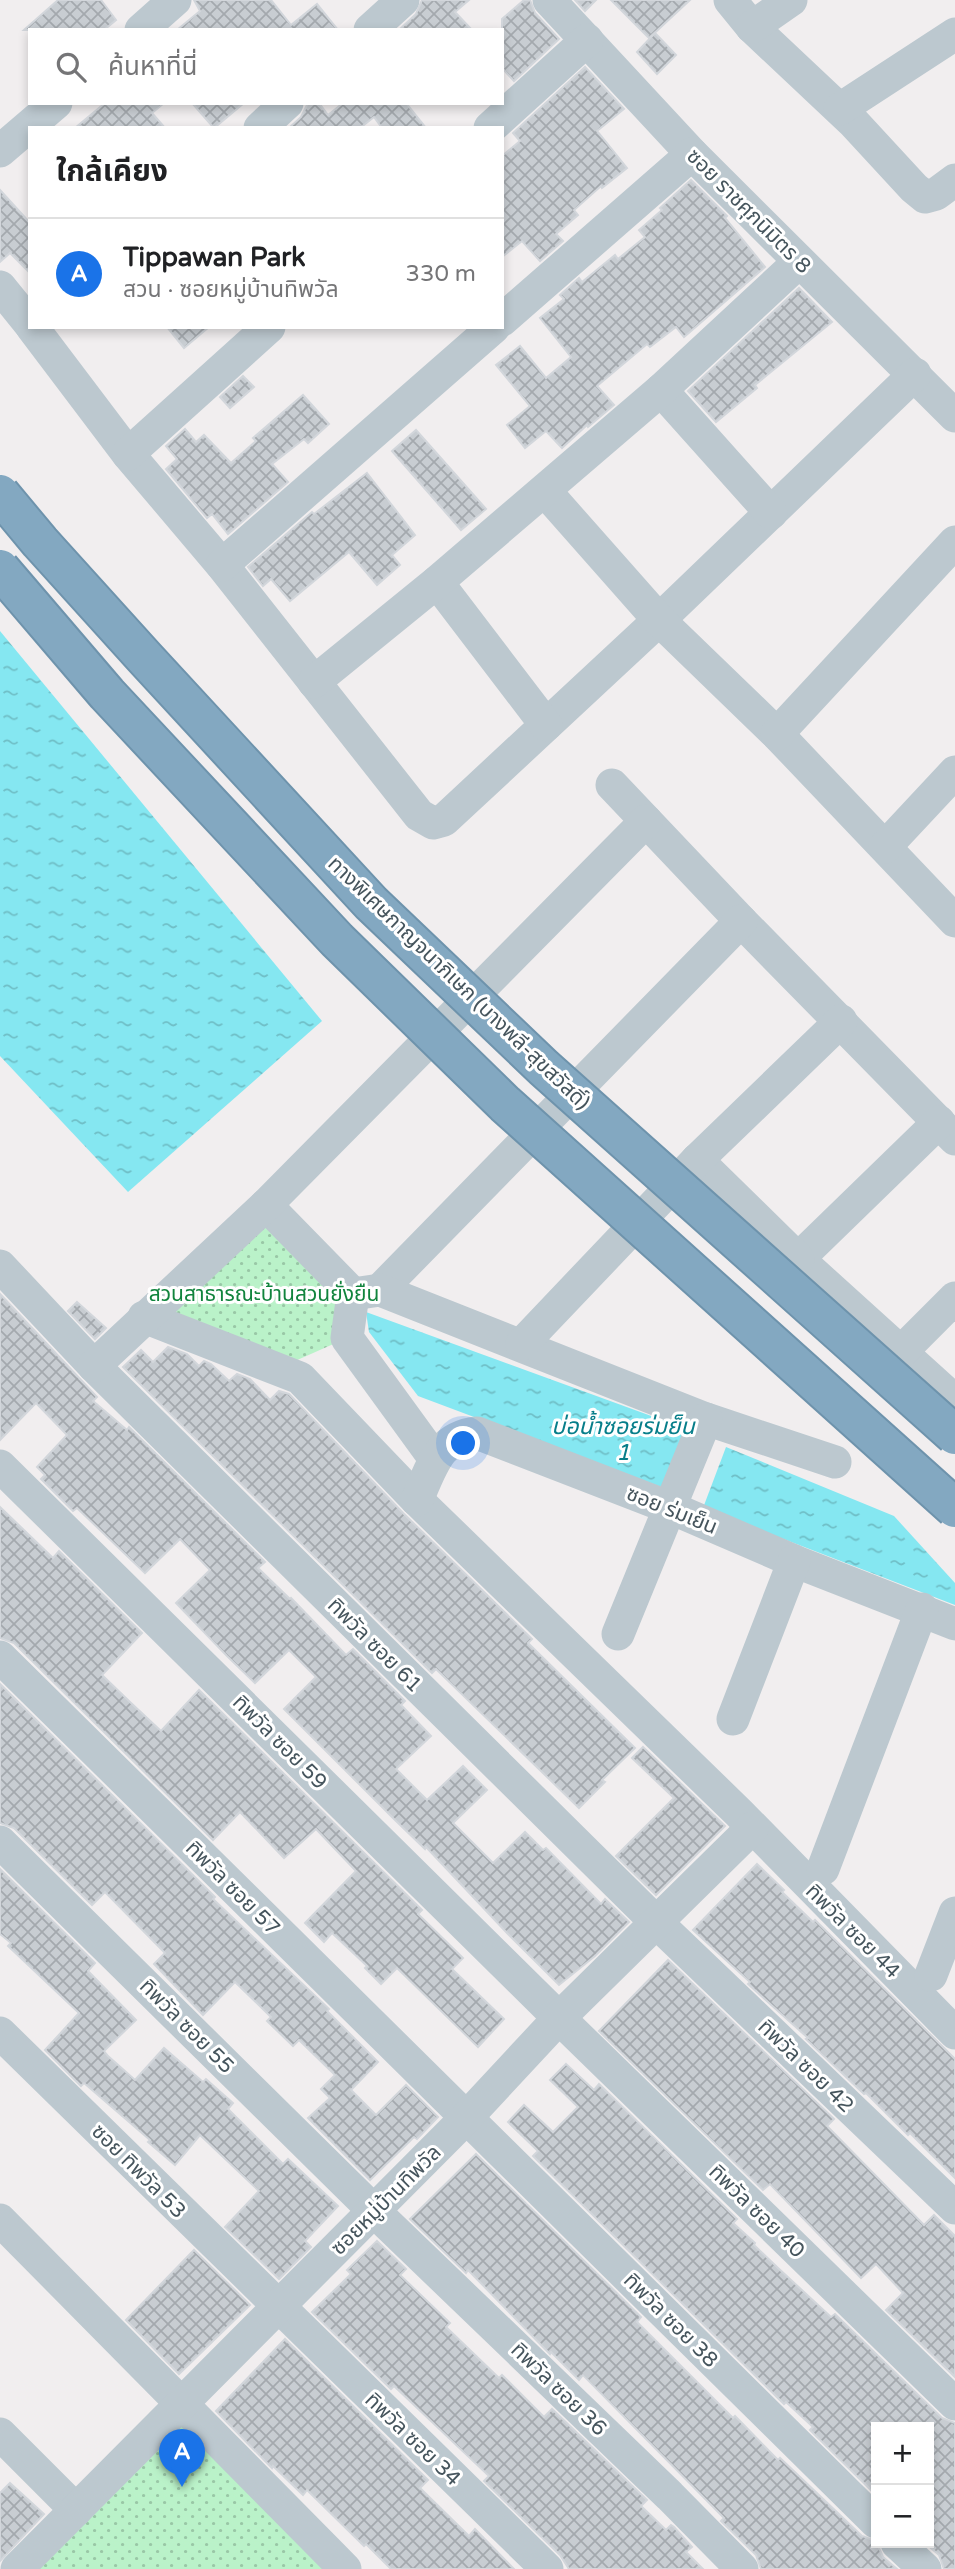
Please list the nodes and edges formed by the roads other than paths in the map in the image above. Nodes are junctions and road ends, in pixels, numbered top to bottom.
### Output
1 (176, 0) edge
2 (403, 0) edge
3 (549, 0) edge
4 (730, 0) edge
5 (791, 0) edge
6 (752, 27) junction
7 (143, 28) edge
8 (372, 28) edge
9 (955, 34) edge
10 (587, 40) junction
11 (54, 105) edge
12 (285, 105) edge
13 (840, 109) junction
14 (29, 126) edge
15 (262, 126) edge
16 (492, 126) edge
17 (28, 127) edge
18 (0, 151) edge
19 (692, 154) junction
20 (955, 180) edge
21 (799, 262) junction
22 (0, 288) edge
23 (504, 318) edge
24 (28, 321) edge
25 (34, 329) edge
26 (267, 329) edge
27 (492, 329) edge
28 (915, 374) junction
29 (661, 390) junction
30 (955, 416) edge
31 (128, 454) junction
32 (545, 491) junction
33 (0, 494) edge
34 (771, 513) junction
35 (955, 542) edge
36 (222, 565) junction
37 (0, 569) edge
38 (437, 582) junction
39 (659, 620) junction
40 (314, 682) junction
41 (546, 725) junction
42 (777, 734) junction
43 (955, 772) edge
44 (612, 785) dead end
45 (646, 821) junction
46 (885, 847) junction
47 (955, 920) edge
48 (741, 921) junction
49 (841, 1021) junction
50 (947, 1130) edge
51 (697, 1160) junction
52 (266, 1205) junction
53 (798, 1259) junction
54 (0, 1266) edge
55 (367, 1292) junction
56 (955, 1298) edge
57 (144, 1317) junction
58 (522, 1344) junction
59 (901, 1352) junction
60 (94, 1366) junction
61 (955, 1401) edge
62 (706, 1419) junction
63 (955, 1435) edge
64 (435, 1459) junction
65 (835, 1462) dead end
66 (0, 1466) edge
67 (417, 1500) junction
68 (671, 1508) junction
69 (955, 1508) edge
70 (794, 1561) junction
71 (922, 1609) junction
72 (955, 1624) edge
73 (618, 1634) dead end
74 (0, 1657) edge
75 (733, 1719) dead end
76 (752, 1828) junction
77 (0, 1842) edge
78 (823, 1869) dead end
79 (955, 1913) edge
80 (657, 1923) junction
81 (931, 1975) dead end
82 (559, 2018) junction
83 (0, 2033) edge
84 (955, 2033) edge
85 (467, 2118) junction
86 (955, 2208) edge
87 (374, 2211) junction
88 (0, 2220) edge
89 (279, 2308) junction
90 (955, 2404) edge
91 (183, 2405) junction
92 (0, 2434) edge
93 (76, 2510) junction
94 (871, 2517) edge
95 (902, 2548) edge
96 (17, 2569) edge
97 (345, 2569) edge
98 (547, 2569) edge
99 (742, 2569) edge
100 (925, 2569) edge

1 - 7 street
2 - 8 street
3 - 10 street, ซอย ราชศุภนิมิตร 8
4 - 6 street
5 - 6 street
6 - 13 street
9 - 13 street
10 - 16 street
10 - 19 street, ซอย ราชศุภนิมิตร 8
11 - 14 street
12 - 15 street
13 - 20 street
17 - 18 street
19 - 21 street, ซอย ราชศุภนิมิตร 8
19 - 23 street
21 - 28 street, ซอย ราชศุภนิมิตร 8
21 - 29 street
22 - 24 street
25 - 31 street
26 - 31 street
27 - 36 street
28 - 30 street, ซอย ราชศุภนิมิตร 8
28 - 34 street
29 - 32 street
29 - 34 street
31 - 36 street
32 - 38 street
32 - 39 street
33 - 63 highway, ทางพิเศษกาญจนาภิเษก (บางพลี-สุขสวัสดิ์), bridge
34 - 39 street
35 - 42 street
36 - 40 street
37 - 69 highway, bridge
38 - 40 street
38 - 41 street
39 - 41 street
39 - 42 street
40 - 41 street
42 - 46 street
43 - 46 street
44 - 45 street
45 - 48 street
45 - 52 street
46 - 47 street
48 - 49 street
48 - 55 street
49 - 50 street
49 - 51 street
50 - 53 street
51 - 53 street
51 - 58 street
52 - 55 street
52 - 57 street
53 - 59 street
54 - 60 street
55 - 58 street
55 - 64 street
56 - 59 street
57 - 60 street
57 - 67 street, ทิพวัล ซอย 44
58 - 62 street
59 - 61 street
60 - 80 street, ทิพวัล ซอย 61
62 - 65 street
62 - 68 street
64 - 67 street, ซอย ร่มเย็น
64 - 68 street, ซอย ร่มเย็น
66 - 82 street, ทิพวัล ซอย 59
67 - 76 street, ทิพวัล ซอย 44
68 - 70 street, ซอย ร่มเย็น
68 - 73 street
70 - 71 street, ซอย ร่มเย็น
70 - 75 street
71 - 72 street, ซอย ร่มเย็น
71 - 78 street
74 - 85 street, ทิพวัล ซอย 57
76 - 80 street, ซอยหมู่บ้านทิพวัล
76 - 84 street, ทิพวัล ซอย 44
77 - 87 street, ทิพวัล ซอย 55
79 - 81 street
80 - 82 street, ซอยหมู่บ้านทิพวัล
80 - 86 street, ทิพวัล ซอย 42
82 - 85 street, ซอยหมู่บ้านทิพวัล
82 - 90 street, ทิพวัล ซอย 40
83 - 89 street, ซอย ทิพวัล 53
85 - 87 street, ซอยหมู่บ้านทิพวัล
85 - 94 street, ทิพวัล ซอย 38
87 - 89 street, ซอยหมู่บ้านทิพวัล
87 - 99 street, ทิพวัล ซอย 36
88 - 91 street
89 - 91 street, ซอยหมู่บ้านทิพวัล
89 - 98 street, ทิพวัล ซอย 34
91 - 93 street, ซอยหมู่บ้านทิพวัล
91 - 97 street
92 - 93 street
93 - 96 street, ซอยหมู่บ้านทิพวัล
95 - 100 street

